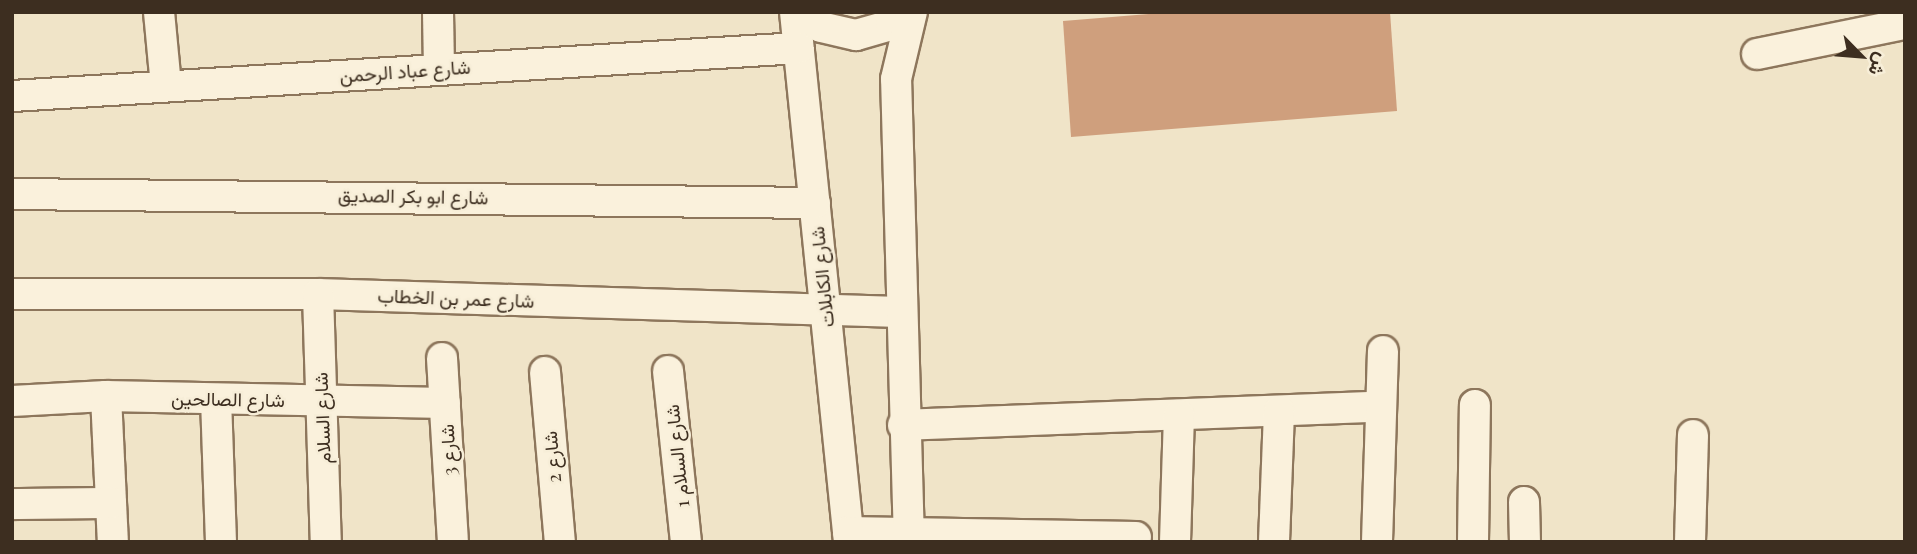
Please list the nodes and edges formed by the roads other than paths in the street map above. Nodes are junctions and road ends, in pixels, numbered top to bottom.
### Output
1 (159, 12) edge
2 (439, 12) edge
3 (795, 12) edge
4 (802, 12) edge
5 (910, 12) edge
6 (1905, 24) edge
7 (799, 48) junction
8 (1757, 54) dead end
9 (439, 69) junction
10 (166, 86) junction
11 (12, 96) edge
12 (12, 194) edge
13 (815, 203) junction
14 (12, 294) edge
15 (318, 294) junction
16 (826, 310) junction
17 (900, 312) junction
18 (1383, 351) dead end
19 (442, 358) dead end
20 (668, 371) dead end
21 (545, 372) dead end
22 (106, 396) junction
23 (216, 398) junction
24 (321, 400) junction
25 (12, 401) edge
26 (445, 403) junction
27 (1475, 405) dead end
28 (1380, 407) junction
29 (1279, 411) junction
30 (1179, 415) junction
31 (903, 425) junction
32 (1693, 435) dead end
33 (1524, 502) dead end
34 (111, 503) junction
35 (12, 505) edge
36 (848, 537) edge
37 (909, 537) edge
38 (1136, 537) dead end
39 (113, 542) edge
40 (221, 542) edge
41 (326, 542) edge
42 (453, 542) edge
43 (559, 542) edge
44 (686, 542) edge
45 (1175, 542) edge
46 (1274, 542) edge
47 (1377, 542) edge
48 (1473, 542) edge
49 (1525, 542) edge
50 (1690, 542) edge

1 - 10 street
2 - 9 street
3 - 7 street, شارع الكابلات
4 - 5 street
5 - 17 street
6 - 8 street
7 - 9 street, شارع عباد الرحمن
7 - 13 street, شارع الكابلات
9 - 10 street, شارع عباد الرحمن
10 - 11 street, شارع عباد الرحمن
12 - 13 street, شارع ابو بكر الصديق
13 - 16 street, شارع الكابلات
14 - 15 street, شارع عمر بن الخطاب
15 - 16 street, شارع عمر بن الخطاب
15 - 24 street, شارع السلام
16 - 17 street, شارع عمر بن الخطاب
16 - 36 street, شارع الكابلات
17 - 31 street
18 - 28 street
19 - 26 street, شارع 3
20 - 44 street, شارع السلام 1
21 - 43 street, شارع 2
22 - 23 street, شارع الصالحين
22 - 25 street, شارع الصالحين
22 - 34 street
23 - 24 street, شارع الصالحين
23 - 40 street
24 - 26 street, شارع الصالحين
24 - 41 street, شارع السلام
26 - 42 street, شارع 3
27 - 48 street
28 - 29 street
28 - 47 street
29 - 30 street
29 - 46 street
30 - 31 street
30 - 45 street
31 - 37 street
32 - 50 street
33 - 49 street
34 - 35 street
34 - 39 street
36 - 37 street
37 - 38 street

